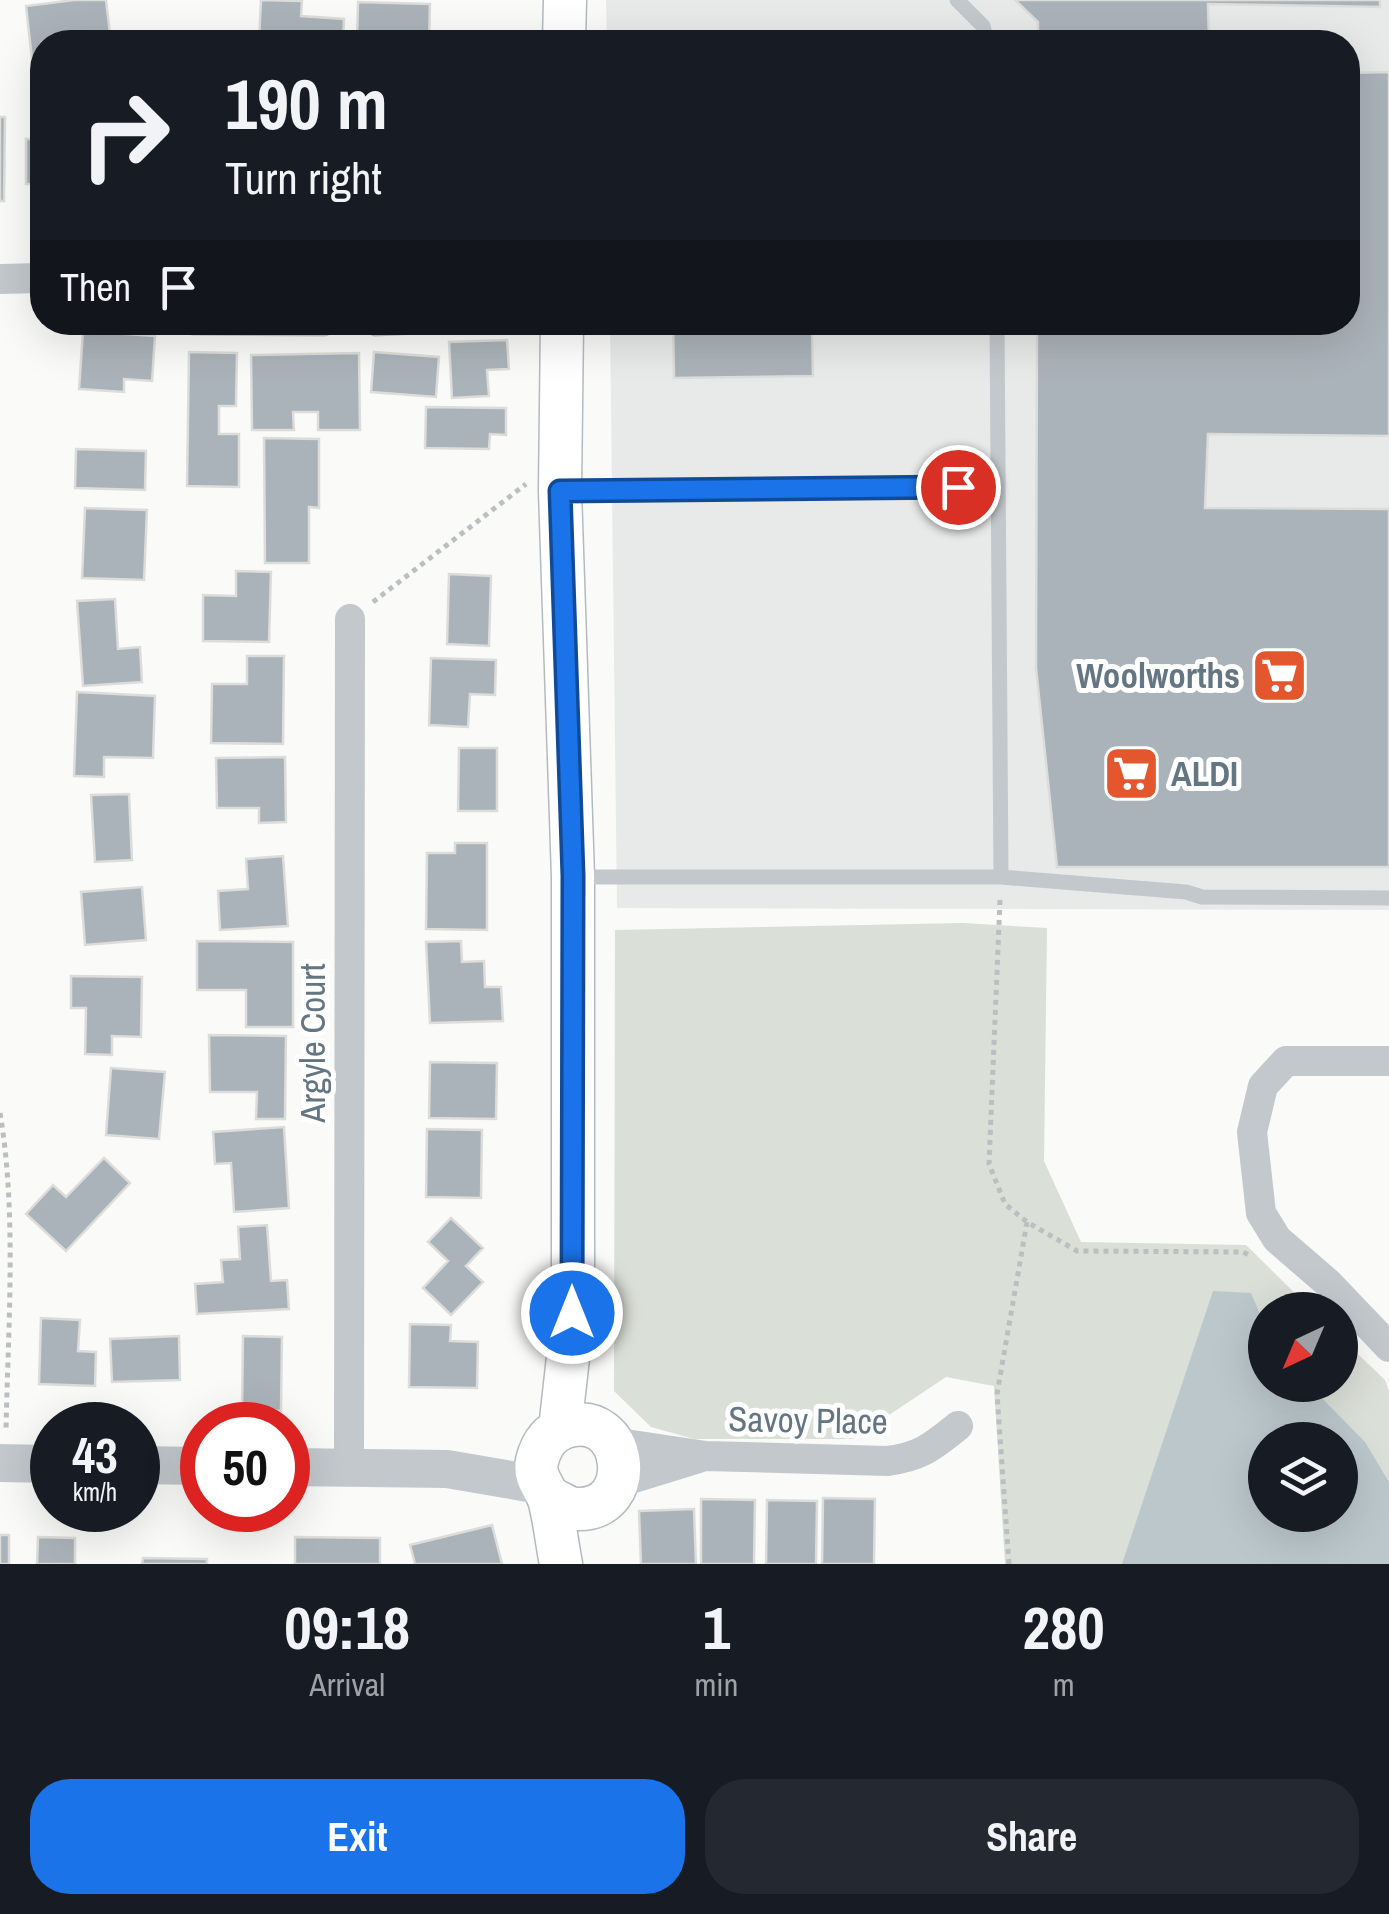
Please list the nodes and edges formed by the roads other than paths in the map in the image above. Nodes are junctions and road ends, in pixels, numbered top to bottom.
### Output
1 (565, 0) edge
2 (957, 0) edge
3 (564, 30) edge
4 (984, 30) edge
5 (30, 278) edge
6 (0, 279) edge
7 (562, 335) edge
8 (997, 335) edge
9 (560, 474) junction
10 (997, 486) junction
11 (350, 619) road end
12 (573, 876) junction
13 (1001, 877) junction
14 (1389, 898) edge
15 (1389, 1061) edge
16 (1389, 1348) edge
17 (958, 1426) dead end
18 (3, 1452) edge
19 (30, 1459) edge
20 (576, 1465) junction
21 (310, 1466) edge
22 (349, 1467) junction
23 (561, 1564) edge
24 (587, 1564) edge

1 - 3 main road
2 - 4 lane
5 - 6 street
7 - 9 main road
8 - 10 lane
9 - 10 lane
9 - 12 main road
10 - 13 lane
11 - 22 street, Argyle Court
12 - 13 lane
12 - 20 main road
13 - 14 lane
15 - 16 street
17 - 20 street, Savoy Place
18 - 19 street
20 - 22 street
20 - 23 main road
20 - 24 main road
21 - 22 street

